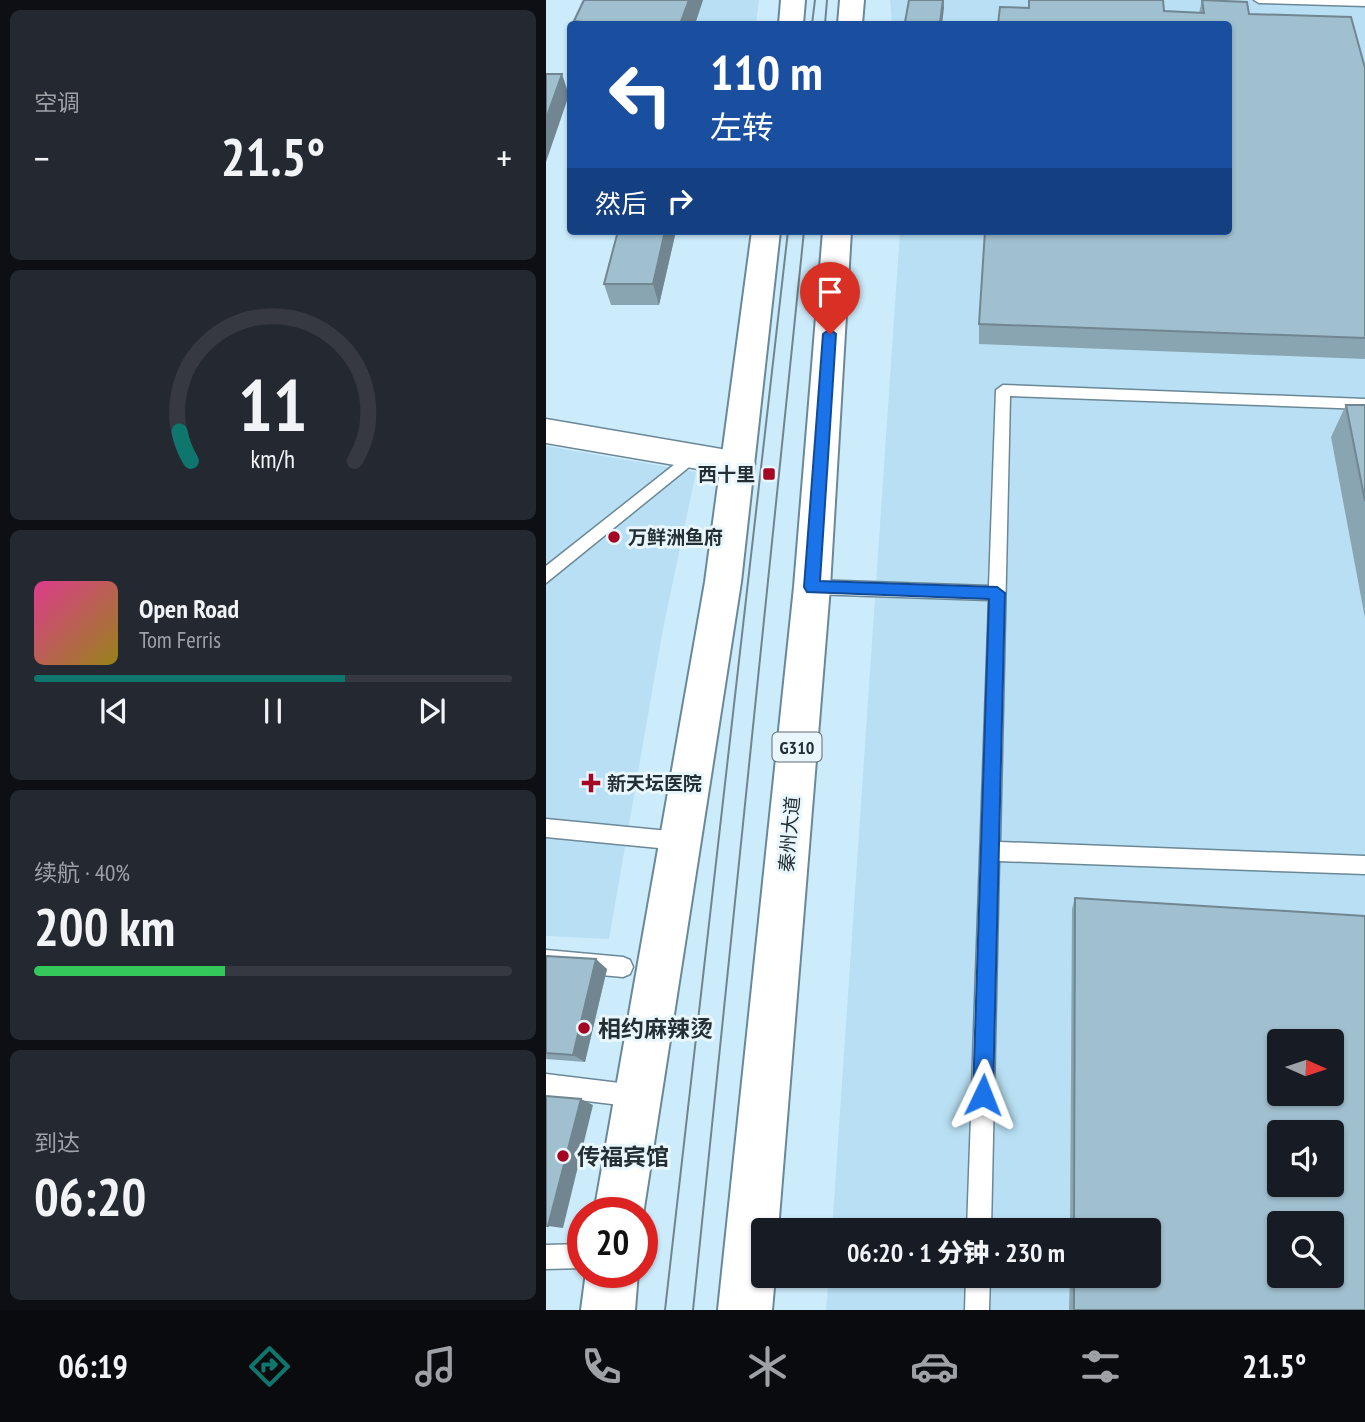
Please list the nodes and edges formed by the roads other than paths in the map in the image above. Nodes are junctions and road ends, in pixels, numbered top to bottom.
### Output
1 (793, 0) edge
2 (852, 0) edge
3 (1259, 0) edge
4 (1365, 3) edge
5 (791, 21) edge
6 (850, 21) edge
7 (766, 235) edge
8 (836, 235) edge
9 (1365, 404) edge
10 (546, 431) edge
11 (694, 455) junction
12 (738, 464) junction
13 (546, 576) edge
14 (812, 587) junction
15 (997, 593) junction
16 (546, 828) edge
17 (679, 841) junction
18 (990, 851) junction
19 (1365, 865) edge
20 (546, 960) edge
21 (623, 967) dead end
22 (546, 1085) edge
23 (640, 1096) junction
24 (623, 1197) edge
25 (979, 1218) edge
26 (567, 1256) edge
27 (546, 1257) edge
28 (610, 1288) edge
29 (978, 1288) edge
30 (608, 1310) edge
31 (745, 1310) edge
32 (977, 1310) edge

1 - 5 highway
2 - 6 highway
3 - 4 lane
7 - 12 highway
8 - 14 highway, 秦州大道 / G310
9 - 15 lane
10 - 11 street
11 - 12 street
11 - 13 lane
12 - 17 highway
14 - 15 lane
14 - 31 highway, 秦州大道 / G310
15 - 18 lane
16 - 17 lane
17 - 23 highway
18 - 19 lane
18 - 25 lane
20 - 21 lane
22 - 23 lane
23 - 24 highway
26 - 27 lane
28 - 30 highway
29 - 32 lane

